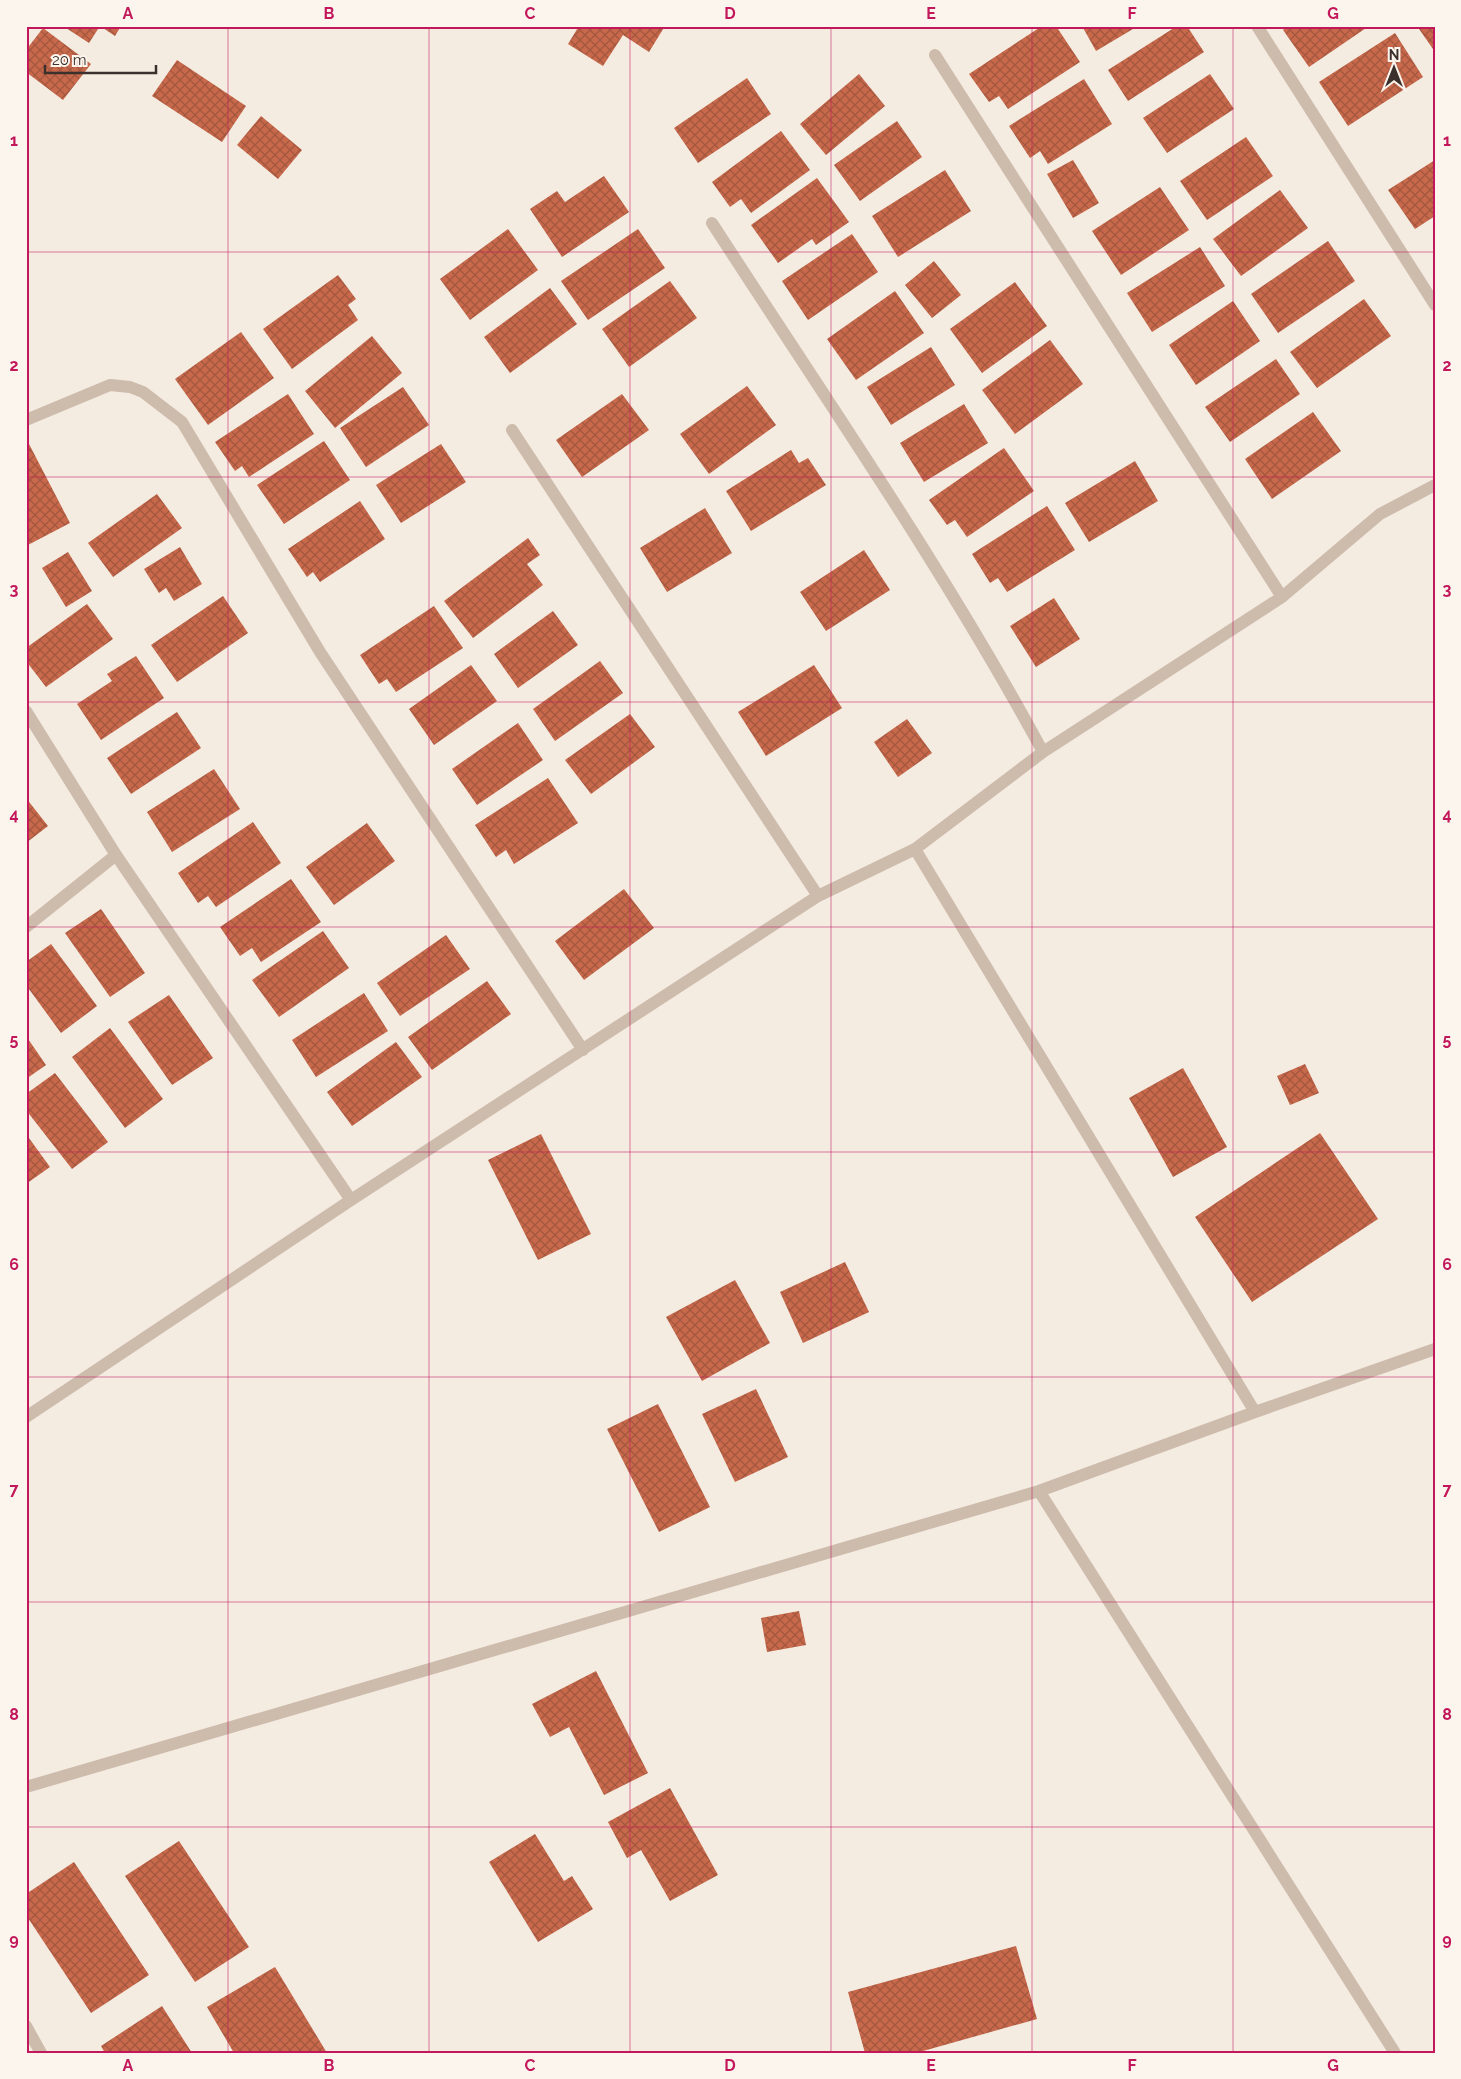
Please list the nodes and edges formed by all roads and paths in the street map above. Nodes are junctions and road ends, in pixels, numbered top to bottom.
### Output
1 (1257, 26) edge
2 (934, 55) dead end
3 (712, 223) dead end
4 (1435, 305) edge
5 (26, 420) edge
6 (512, 430) dead end
7 (1435, 485) edge
8 (1282, 597) junction
9 (26, 710) edge
10 (1043, 752) junction
11 (915, 849) junction
12 (116, 855) junction
13 (818, 896) junction
14 (26, 926) edge
15 (583, 1050) junction
16 (350, 1200) junction
17 (1435, 1349) edge
18 (1255, 1412) junction
19 (26, 1418) edge
20 (1039, 1491) junction
21 (26, 1787) edge
22 (26, 2026) edge
23 (41, 2053) edge
24 (1395, 2053) edge

1 - 4 street
2 - 8 street
3 - 10 street
5 - 15 street
6 - 13 street
7 - 8 street
8 - 10 street
9 - 12 street
10 - 11 street
11 - 13 street
11 - 18 street
12 - 14 street
12 - 16 street
13 - 15 street
15 - 16 street
16 - 19 street
17 - 18 street
18 - 20 street
20 - 21 street
20 - 24 street
22 - 23 street

